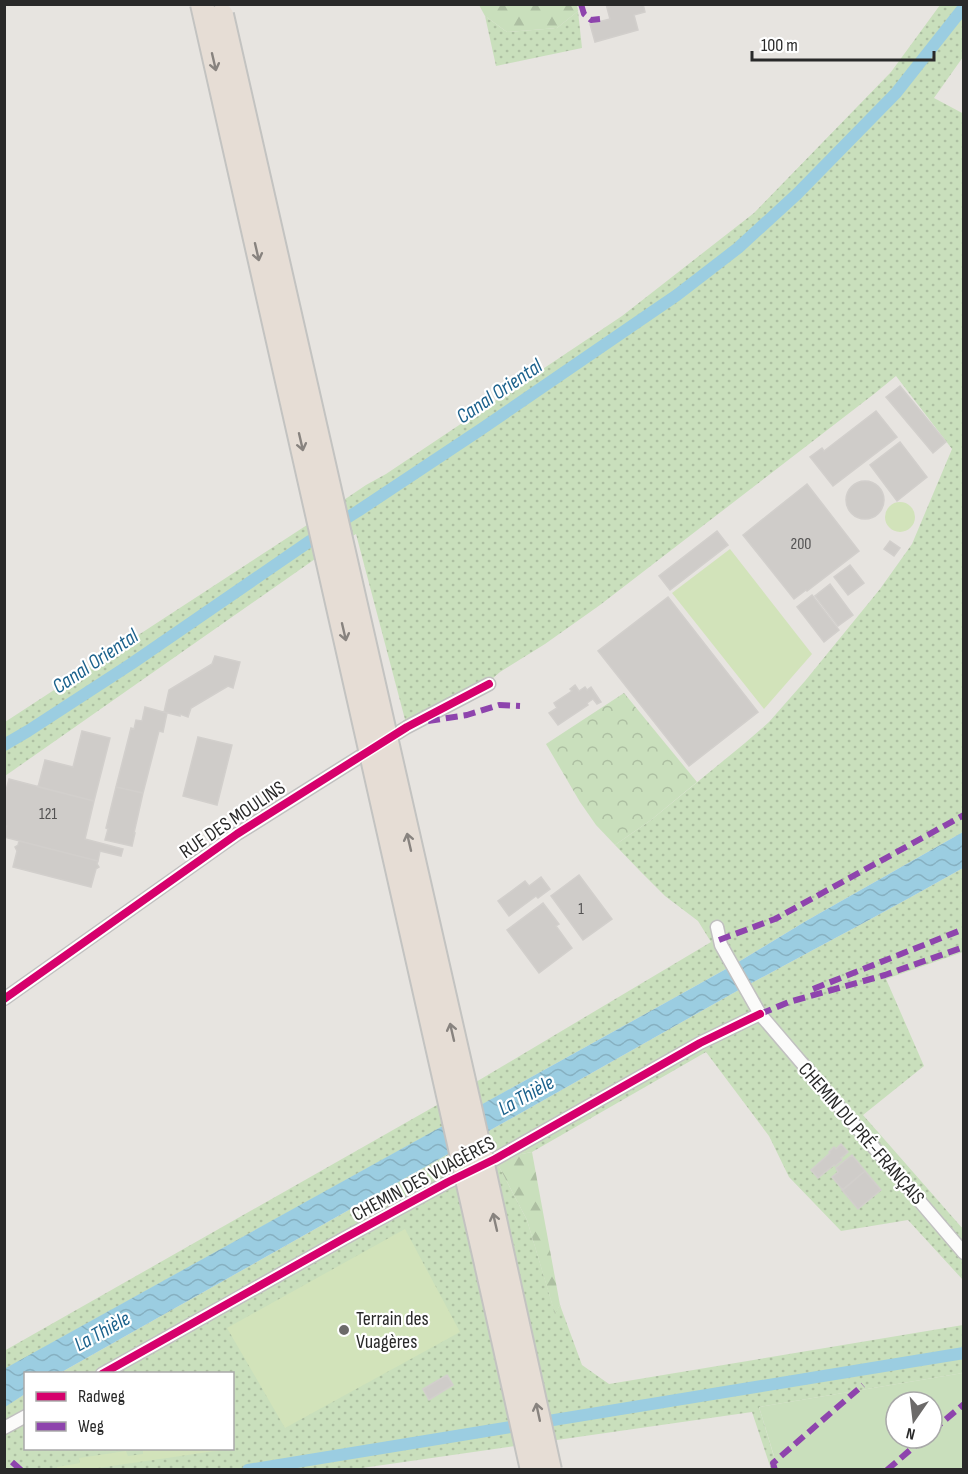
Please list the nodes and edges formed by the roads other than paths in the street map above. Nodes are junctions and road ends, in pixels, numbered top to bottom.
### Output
1 (202, 4) edge
2 (222, 15) dead end
3 (489, 684) dead end
4 (717, 927) dead end
5 (4, 999) edge
6 (757, 1010) junction
7 (963, 1253) edge
8 (106, 1372) edge
9 (24, 1417) edge
10 (4, 1428) edge
11 (531, 1470) edge
12 (550, 1470) edge

1 -> 11 highway, bridge
12 -> 2 highway, bridge
3 - 5 street, RUE DES MOULINS
4 - 6 street, CHEMIN DU PRÉ-FRANÇAIS
6 - 7 street, CHEMIN DU PRÉ-FRANÇAIS
6 - 8 street, CHEMIN DES VUAGÈRES
9 - 10 street

